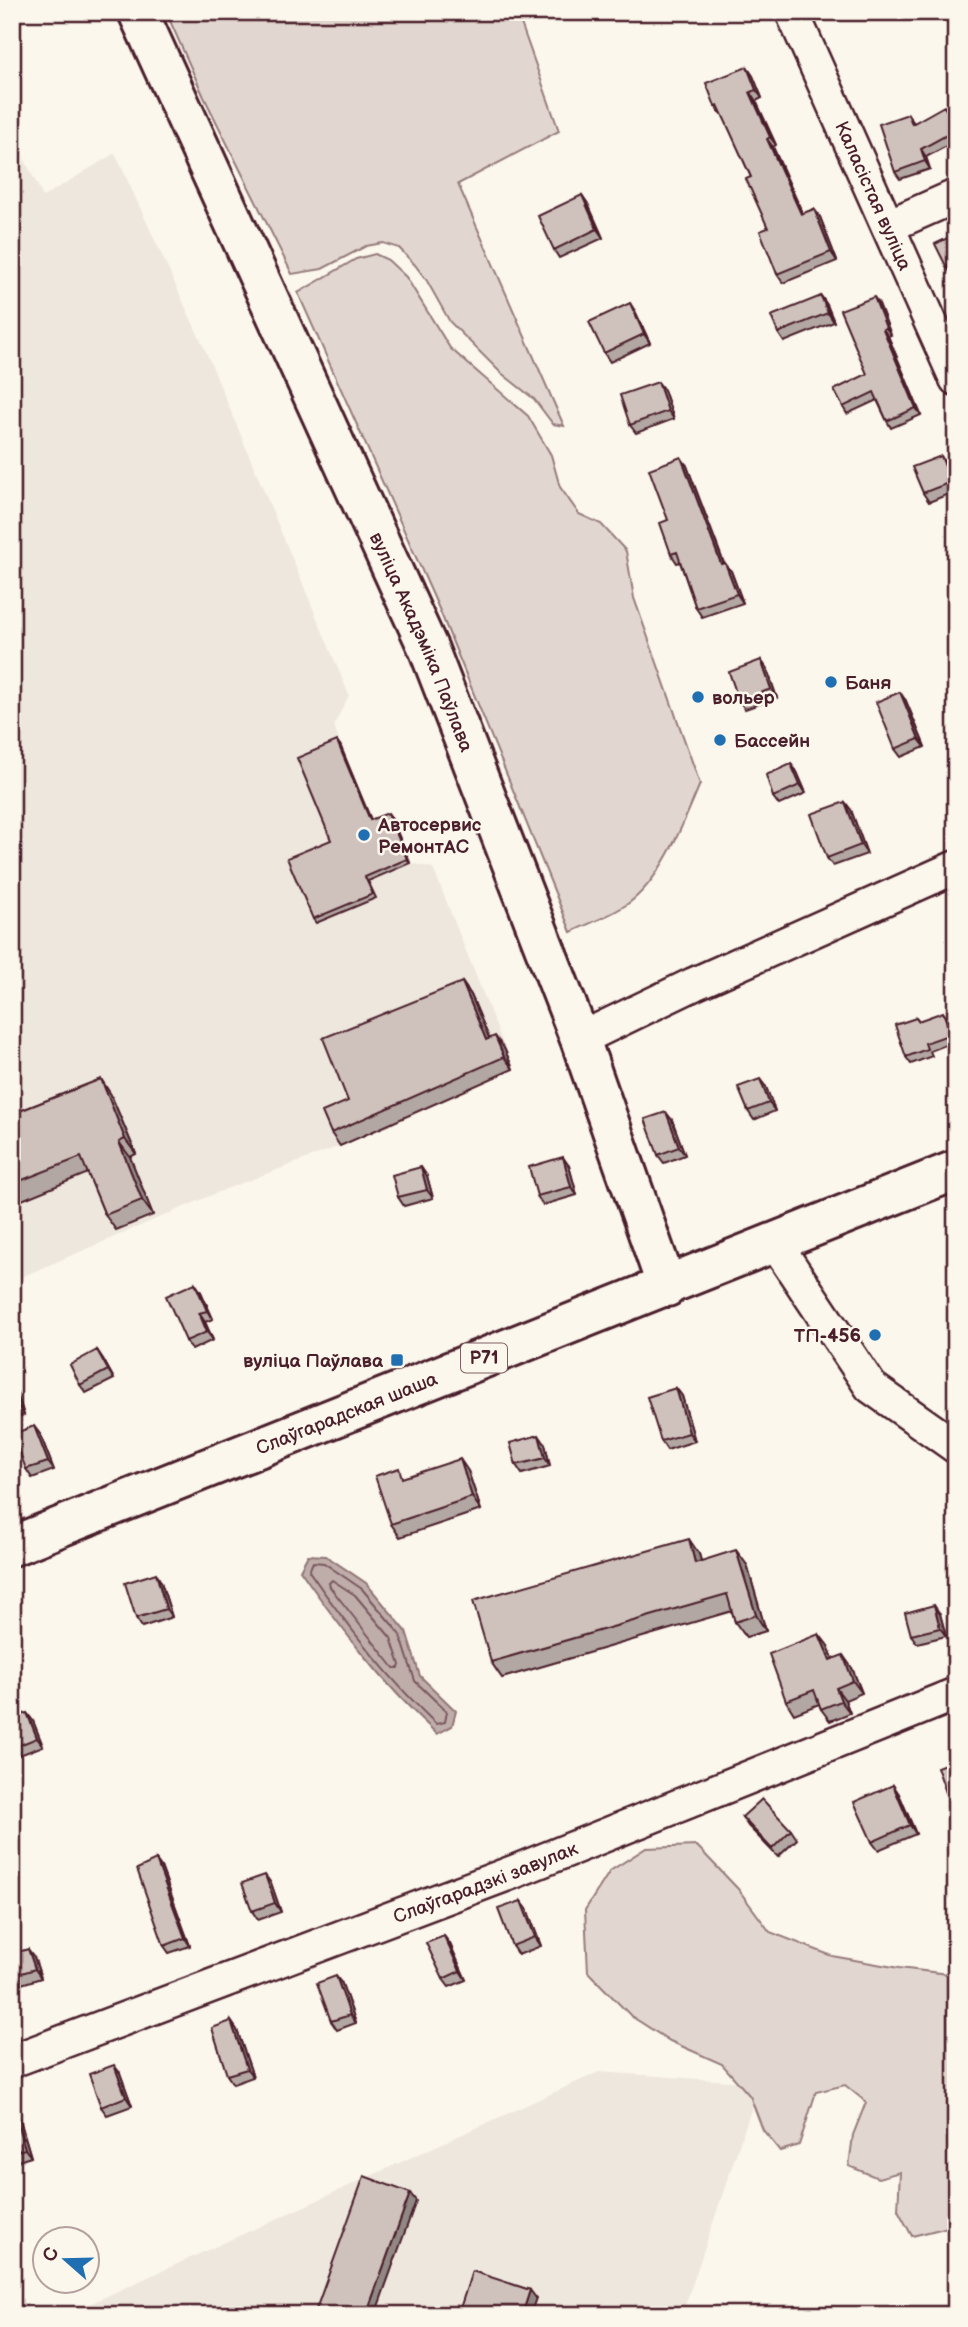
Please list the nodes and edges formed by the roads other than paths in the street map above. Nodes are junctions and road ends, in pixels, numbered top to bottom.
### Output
1 (138, 12) edge
2 (792, 12) edge
3 (956, 196) edge
4 (888, 226) junction
5 (956, 379) edge
6 (956, 867) edge
7 (580, 1039) junction
8 (956, 1170) edge
9 (775, 1243) junction
10 (667, 1287) junction
11 (956, 1447) edge
12 (12, 1546) edge
13 (956, 1694) edge
14 (12, 2061) edge

1 - 7 main road, вуліца Акадэміка Паўлава
2 - 4 street, Каласістая вуліца
3 - 4 street
4 - 5 street, Каласістая вуліца
6 - 7 street
7 - 10 main road, вуліца Акадэміка Паўлава
8 - 9 main road, Слаўгарадская шаша / Р71
9 - 10 main road, Слаўгарадская шаша / Р71
9 - 11 street
10 - 12 main road, Слаўгарадская шаша / Р71
13 - 14 street, Слаўгарадзкі завулак

